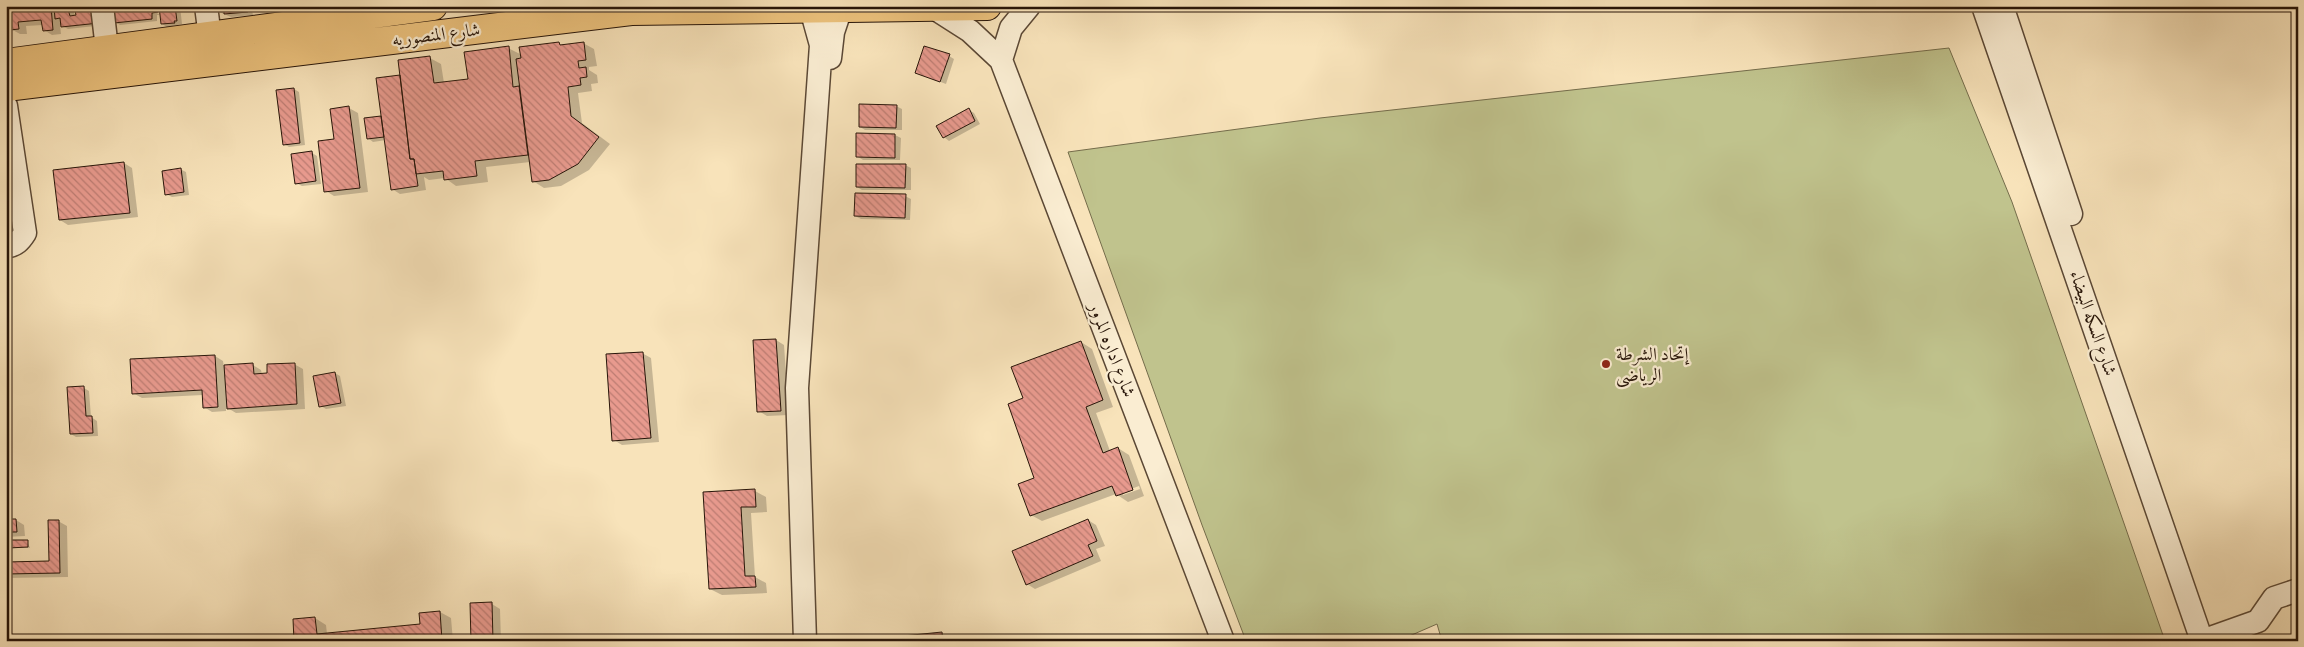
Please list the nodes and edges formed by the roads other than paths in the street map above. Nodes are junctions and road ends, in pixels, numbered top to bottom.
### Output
1 (102, 6) edge
2 (206, 6) edge
3 (433, 6) edge
4 (982, 6) edge
5 (987, 6) edge
6 (1030, 6) edge
7 (1983, 6) edge
8 (2002, 6) edge
9 (841, 7) edge
10 (811, 8) edge
11 (934, 8) junction
12 (313, 15) edge
13 (210, 37) junction
14 (107, 49) junction
15 (317, 50) junction
16 (1000, 60) junction
17 (6, 63) edge
18 (6, 87) edge
19 (6, 106) edge
20 (6, 247) edge
21 (799, 416) junction
22 (2298, 590) edge
23 (2210, 640) edge
24 (805, 641) edge
25 (1223, 641) edge

1 - 14 street
2 - 13 street
3 - 12 main road, شارع المنصوريه
4 - 5 main road, شارع المنصوريه
4 - 11 main road, شارع المنصوريه
6 - 16 street
7 - 23 street, شارع السكه البيضاء
8 - 23 street, شارع السكه البيضاء
9 - 10 main road, شارع المنصوريه
9 - 11 main road, شارع المنصوريه
9 - 21 street
10 - 15 main road, شارع المنصوريه
10 - 21 street
11 - 16 street, شارع اداره المرور
12 - 13 main road, شارع المنصوريه
12 - 15 street
13 - 14 main road, شارع المنصوريه
14 - 17 main road, شارع المنصوريه
15 - 18 main road, شارع المنصوريه
16 - 25 street, شارع اداره المرور
19 - 20 street
21 - 24 street
22 - 23 street

